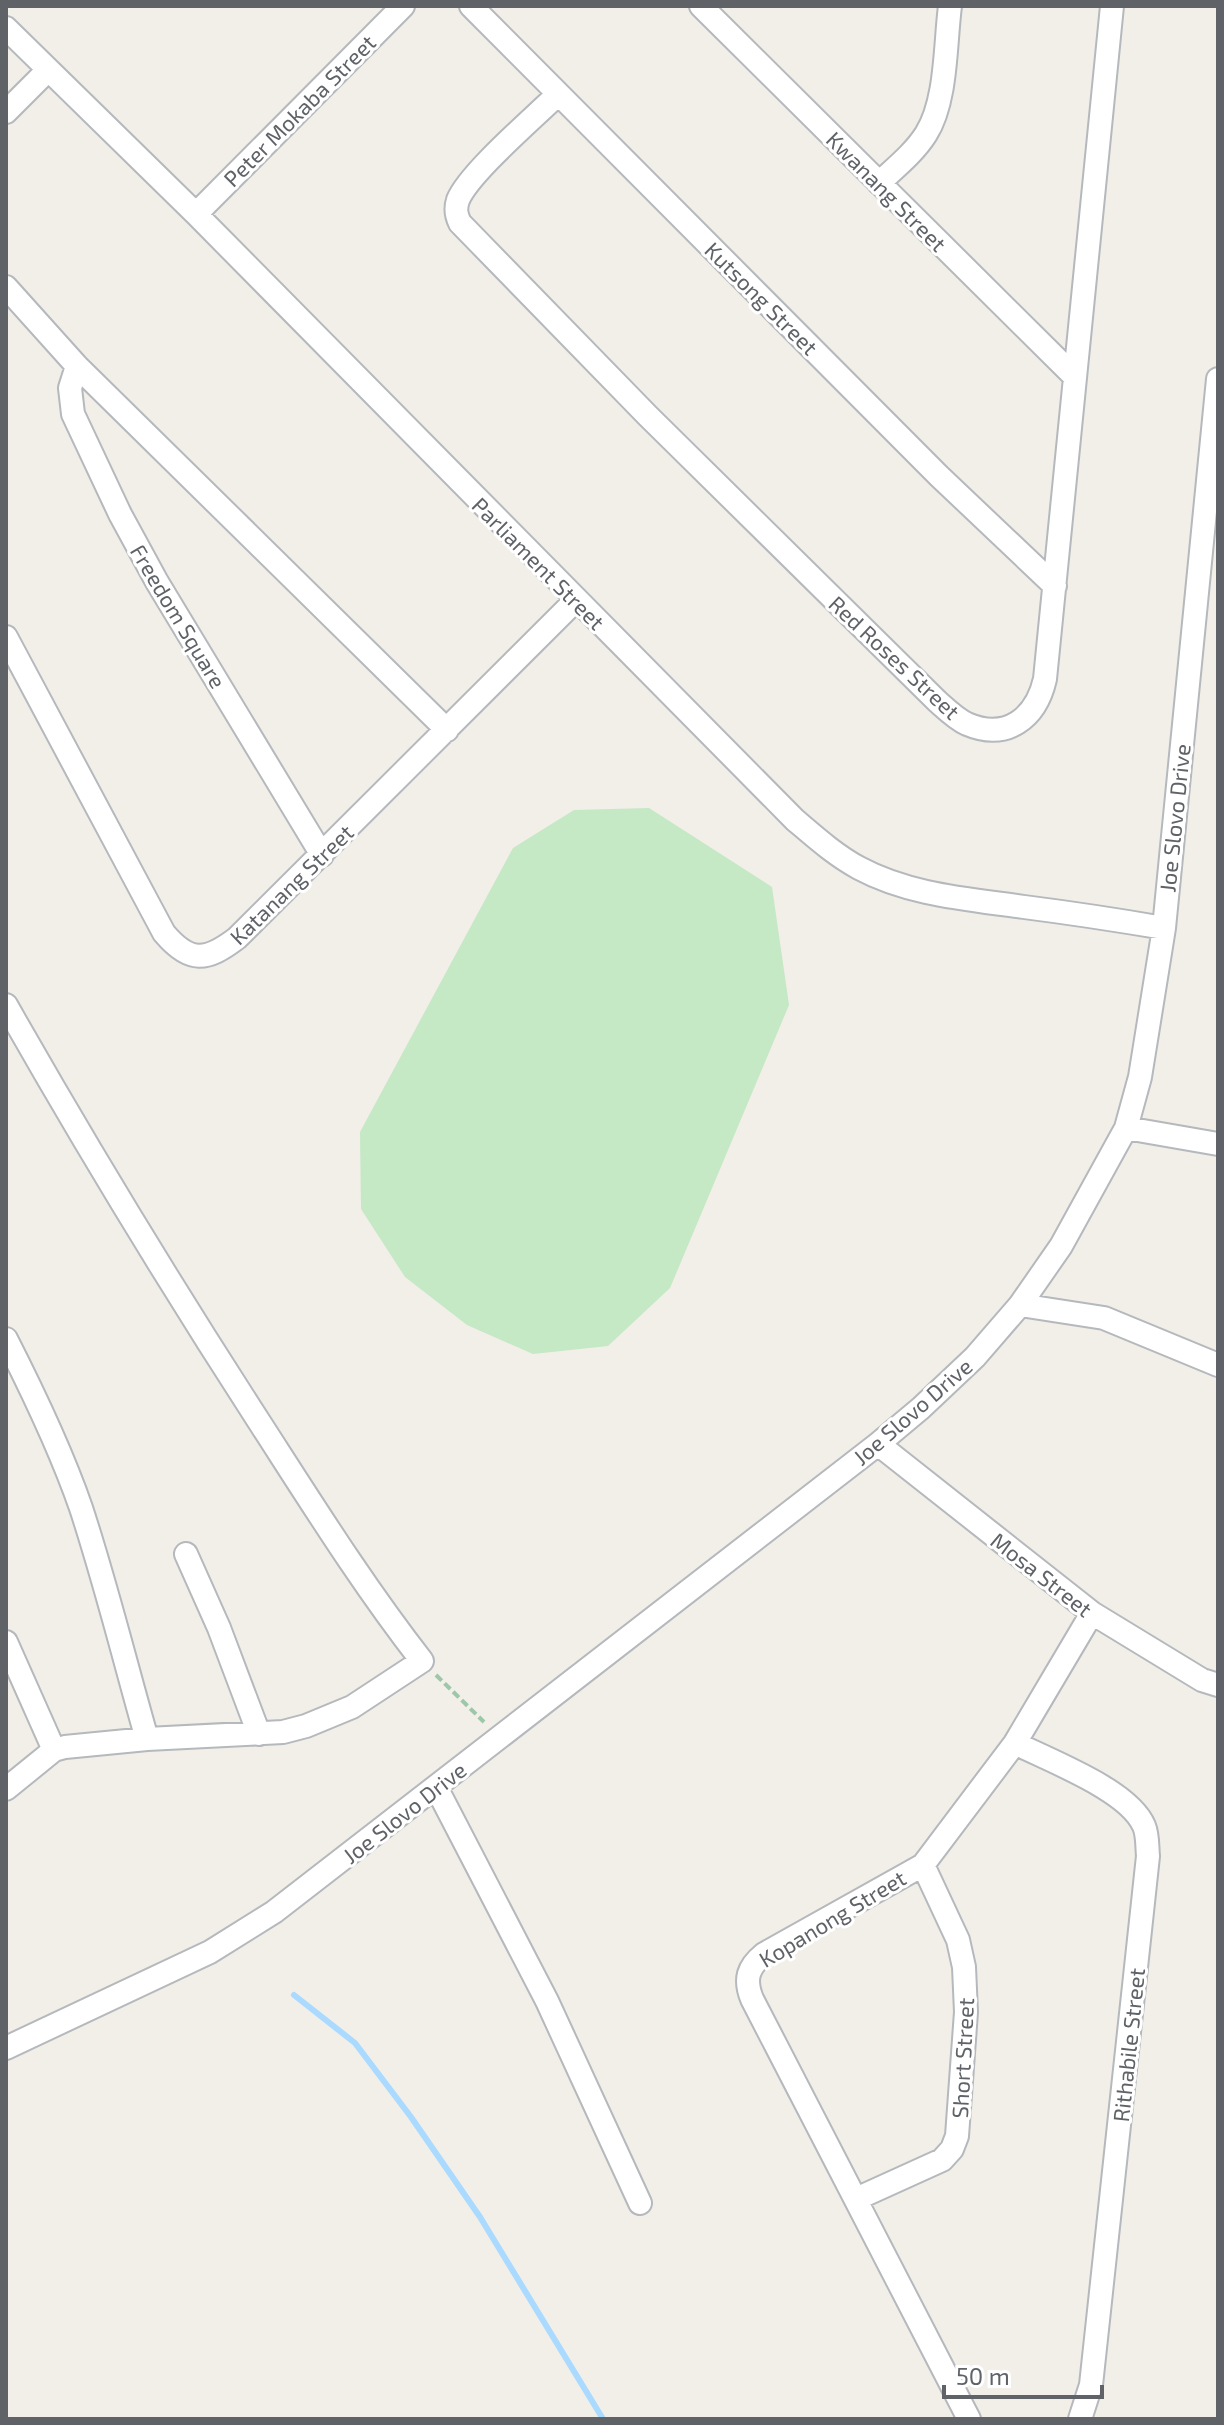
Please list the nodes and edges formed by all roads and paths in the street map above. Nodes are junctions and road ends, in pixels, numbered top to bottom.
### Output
1 (403, 6) edge
2 (471, 6) edge
3 (701, 6) edge
4 (950, 6) edge
5 (1112, 6) edge
6 (6, 28) edge
7 (48, 70) junction
8 (558, 94) junction
9 (6, 112) edge
10 (879, 183) junction
11 (196, 214) junction
12 (6, 287) edge
13 (77, 366) junction
14 (1073, 375) junction
15 (1218, 379) edge
16 (1055, 586) junction
17 (576, 600) junction
18 (6, 637) edge
19 (447, 730) junction
20 (322, 855) junction
21 (1164, 928) junction
22 (6, 1005) edge
23 (1126, 1128) junction
24 (1218, 1144) edge
25 (1020, 1305) junction
26 (6, 1339) edge
27 (1218, 1365) edge
28 (878, 1444) junction
29 (186, 1554) dead end
30 (1092, 1613) junction
31 (6, 1642) edge
32 (422, 1661) junction
33 (1218, 1685) edge
34 (259, 1734) junction
35 (500, 1738) junction
36 (147, 1739) junction
37 (1015, 1743) junction
38 (54, 1750) junction
39 (436, 1787) junction
40 (6, 1789) edge
41 (923, 1865) junction
42 (6, 2048) edge
43 (856, 2199) junction
44 (640, 2203) dead end
45 (969, 2419) edge
46 (1080, 2419) edge

1 - 11 street, Peter Mokaba Street
2 - 8 street, Kutsong Street
3 - 10 street, Kwanang Street
4 - 10 street
5 - 14 street, Red Roses Street
6 - 7 street, Parliament Street
7 - 9 street
7 - 11 street, Parliament Street
8 - 16 street, Kutsong Street
8 - 16 street, Red Roses Street
10 - 14 street, Kwanang Street
11 - 17 street, Parliament Street
12 - 13 street
13 - 19 street
13 - 20 street, Freedom Square
14 - 16 street, Red Roses Street
15 - 21 street, Joe Slovo Drive
17 - 19 street, Katanang Street
17 - 21 street, Parliament Street
18 - 20 street, Katanang Street
19 - 20 street, Katanang Street
21 - 23 street, Joe Slovo Drive
22 - 32 street
23 - 24 street
23 - 25 street, Joe Slovo Drive
25 - 27 street
25 - 28 street, Joe Slovo Drive
26 - 36 street
28 - 30 street, Mosa Street
28 - 35 street, Joe Slovo Drive
29 - 34 street
30 - 33 street, Mosa Street
30 - 37 street, Kopanong Street
31 - 38 street
32 - 34 street
32 - 35 path
34 - 36 street
35 - 39 street, Joe Slovo Drive
36 - 38 street
37 - 41 street, Kopanong Street
37 - 46 street, Rithabile Street
38 - 40 street
39 - 42 street, Joe Slovo Drive
39 - 44 street
41 - 43 street, Short Street
41 - 43 street, Kopanong Street
43 - 45 street, Kopanong Street

